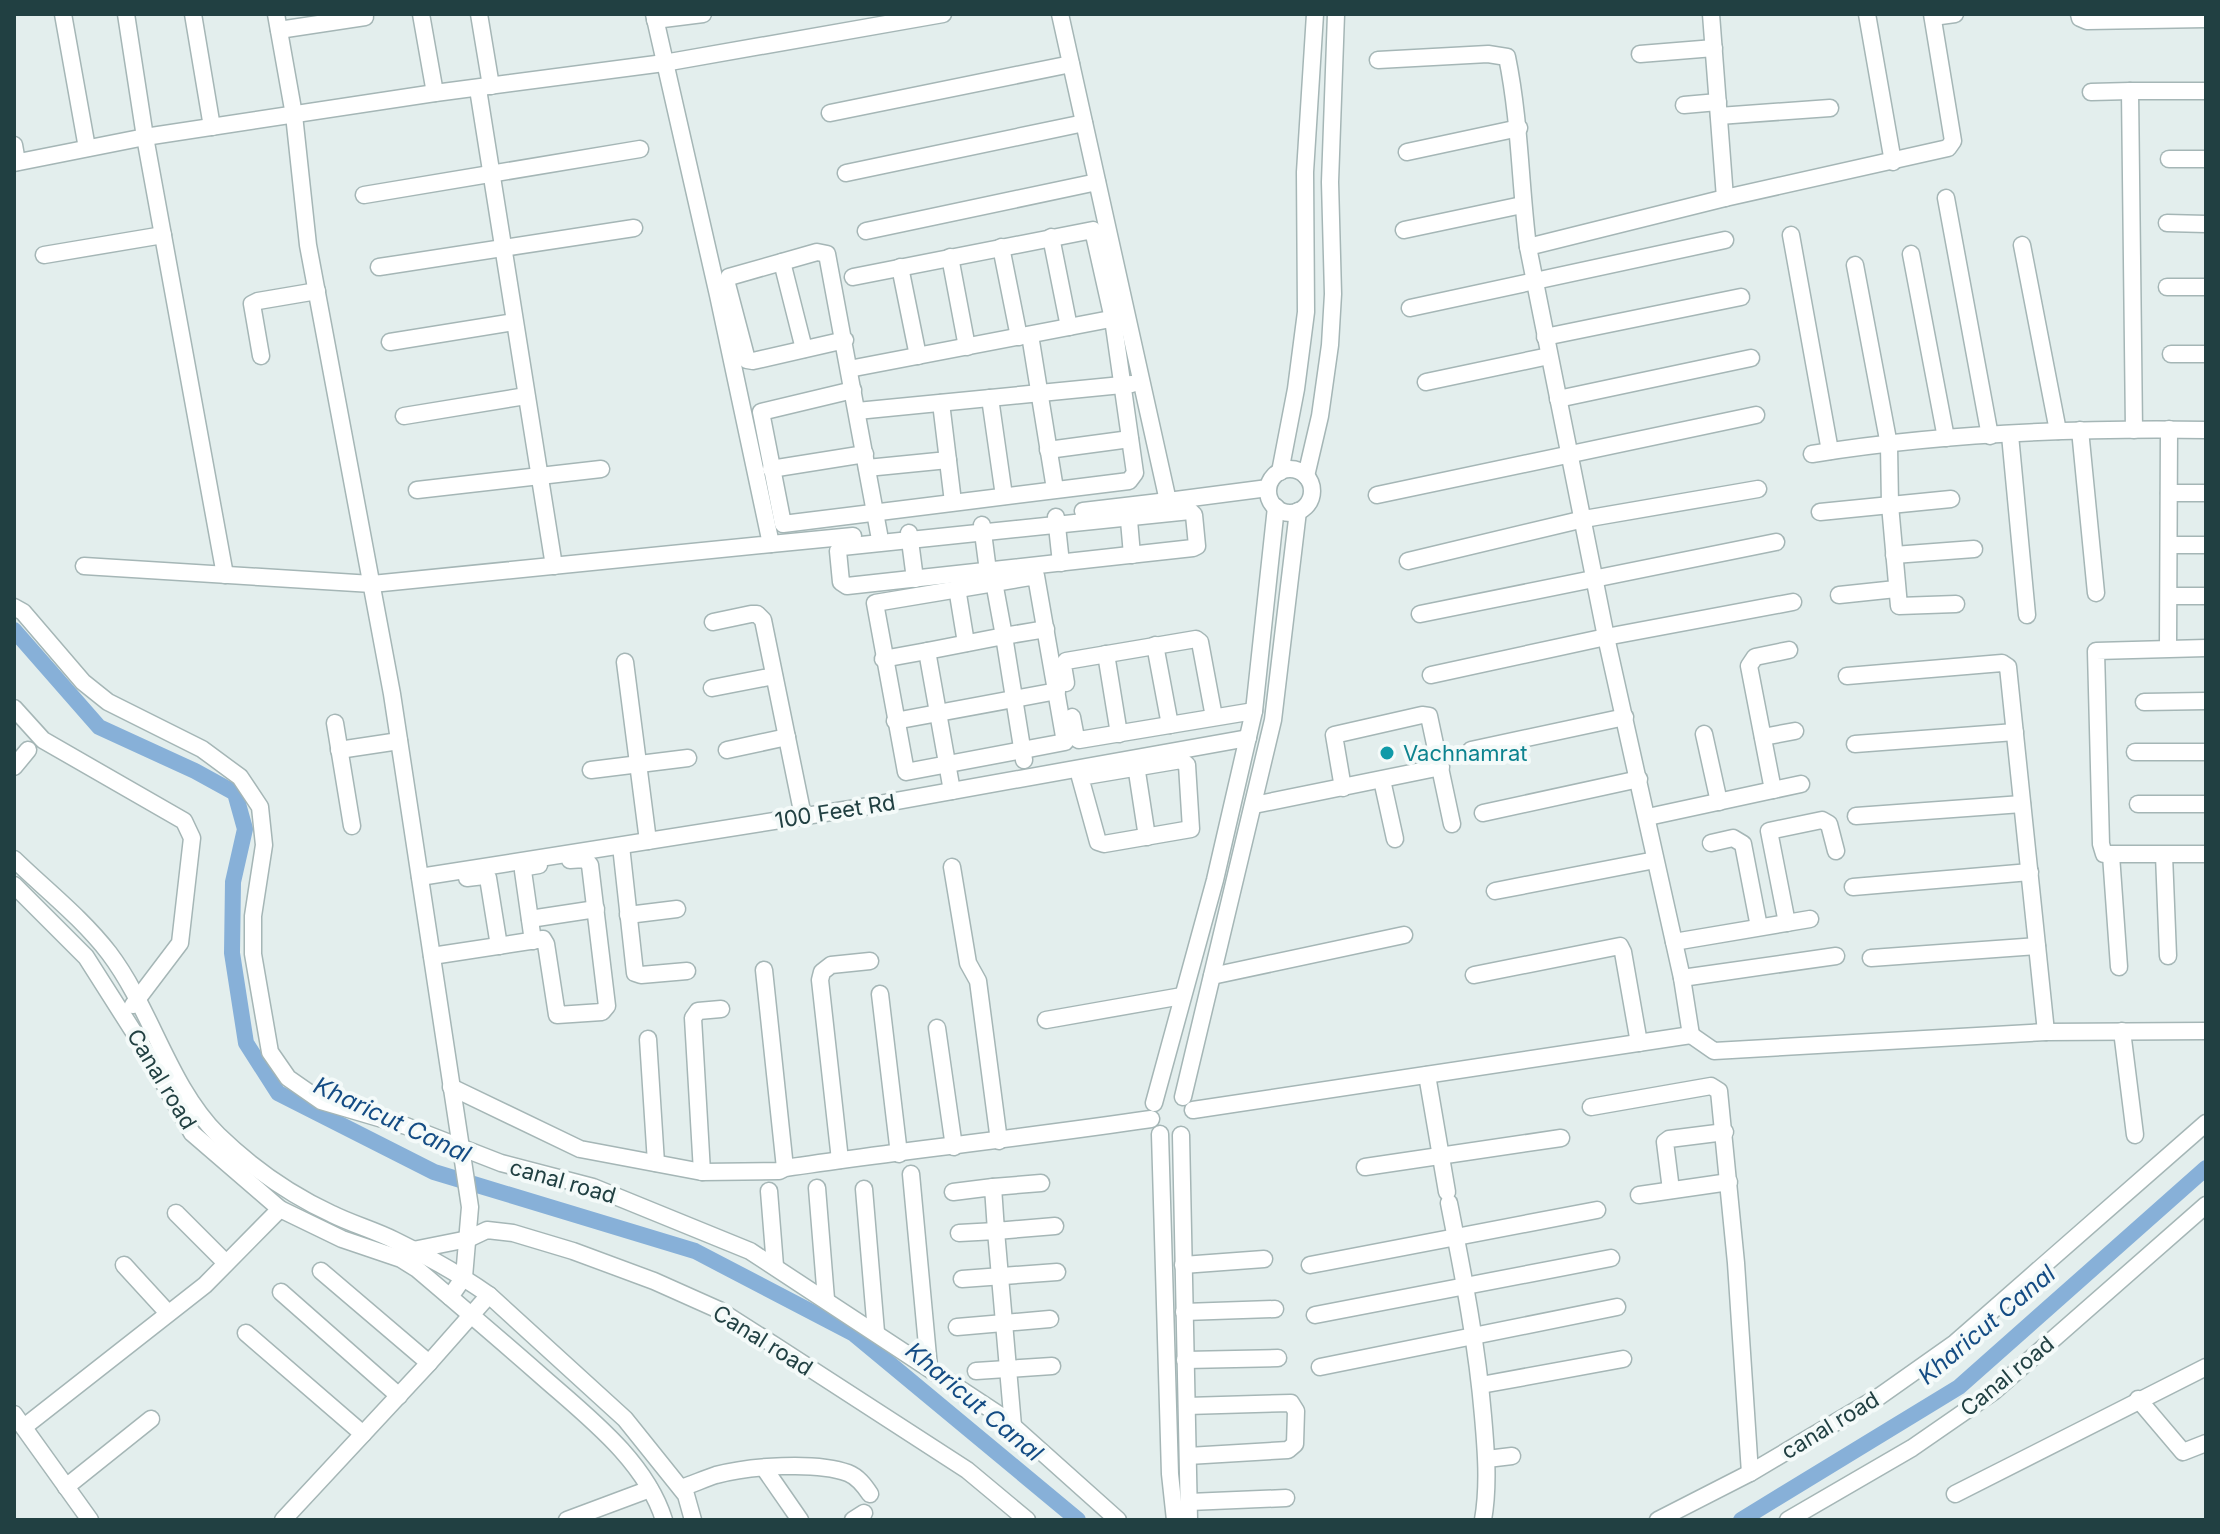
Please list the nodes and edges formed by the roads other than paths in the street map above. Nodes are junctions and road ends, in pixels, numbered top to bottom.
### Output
1 (63, 14) edge
2 (126, 14) edge
3 (193, 14) edge
4 (421, 14) edge
5 (479, 14) edge
6 (703, 14) edge
7 (943, 14) edge
8 (1060, 14) edge
9 (1315, 14) edge
10 (1336, 14) edge
11 (1711, 14) edge
12 (1867, 14) edge
13 (1955, 14) edge
14 (2079, 14) edge
15 (1932, 15) edge
16 (365, 17) dead end
17 (654, 17) edge
18 (2206, 19) edge
19 (277, 22) edge
20 (1714, 48) junction
21 (1640, 54) dead end
22 (1378, 60) dead end
23 (664, 63) junction
24 (1071, 64) junction
25 (484, 88) junction
26 (2130, 91) junction
27 (2206, 91) edge
28 (2091, 92) dead end
29 (435, 93) junction
30 (1684, 105) dead end
31 (1830, 108) dead end
32 (1719, 109) junction
33 (830, 113) dead end
34 (294, 115) junction
35 (1084, 123) junction
36 (212, 127) junction
37 (1519, 128) junction
38 (145, 137) junction
39 (14, 145) edge
40 (87, 148) junction
41 (640, 149) dead end
42 (1407, 152) dead end
43 (2169, 159) dead end
44 (2206, 159) edge
45 (16, 162) edge
46 (1893, 162) junction
47 (491, 173) junction
48 (846, 173) dead end
49 (1097, 182) junction
50 (364, 195) dead end
51 (1725, 198) junction
52 (1946, 198) dead end
53 (1522, 205) junction
54 (2167, 223) dead end
55 (2206, 224) edge
56 (634, 228) dead end
57 (1404, 230) dead end
58 (866, 231) dead end
59 (163, 235) junction
60 (1791, 235) dead end
61 (1051, 237) junction
62 (1725, 240) dead end
63 (2022, 245) dead end
64 (502, 247) junction
65 (1001, 247) junction
66 (1528, 247) junction
67 (1911, 254) dead end
68 (44, 255) dead end
69 (950, 257) junction
70 (782, 262) junction
71 (1855, 265) dead end
72 (379, 267) dead end
73 (900, 267) junction
74 (853, 277) dead end
75 (1535, 282) junction
76 (2167, 287) dead end
77 (2206, 287) edge
78 (317, 291) junction
79 (1741, 297) dead end
80 (1410, 308) dead end
81 (1120, 318) junction
82 (514, 322) junction
83 (1069, 327) junction
84 (1024, 336) junction
85 (1545, 337) junction
86 (845, 340) junction
87 (390, 342) dead end
88 (967, 347) junction
89 (804, 349) junction
90 (2171, 354) dead end
91 (2206, 354) edge
92 (261, 356) dead end
93 (918, 356) junction
94 (1549, 356) junction
95 (1751, 358) dead end
96 (849, 369) junction
97 (1426, 382) dead end
98 (1141, 383) junction
99 (1122, 385) junction
100 (853, 390) junction
101 (1040, 393) junction
102 (526, 396) junction
103 (990, 398) junction
104 (1558, 399) junction
105 (941, 403) junction
106 (857, 411) junction
107 (1756, 415) dead end
108 (404, 416) dead end
109 (2169, 429) junction
110 (2080, 430) junction
111 (2134, 430) junction
112 (2206, 430) edge
113 (2058, 431) junction
114 (2010, 435) junction
115 (1990, 436) junction
116 (1946, 438) junction
117 (1130, 439) junction
118 (1889, 445) junction
119 (1048, 450) junction
120 (1830, 451) junction
121 (1812, 454) dead end
122 (1570, 455) junction
123 (948, 460) junction
124 (866, 461) junction
125 (601, 469) dead end
126 (771, 469) junction
127 (1280, 472) junction
128 (538, 475) junction
129 (1306, 476) junction
130 (1268, 488) junction
131 (1055, 489) junction
132 (1758, 489) dead end
133 (417, 490) dead end
134 (2169, 493) junction
135 (2206, 493) edge
136 (1377, 495) dead end
137 (1004, 496) junction
138 (1951, 499) dead end
139 (1168, 501) junction
140 (953, 502) junction
141 (1890, 505) junction
142 (1276, 507) junction
143 (875, 511) junction
144 (1298, 511) junction
145 (1128, 512) junction
146 (1820, 512) dead end
147 (1584, 519) junction
148 (1057, 520) junction
149 (983, 528) junction
150 (879, 534) junction
151 (909, 536) junction
152 (1776, 542) dead end
153 (771, 544) junction
154 (2169, 545) junction
155 (2206, 545) edge
156 (1974, 549) dead end
157 (1132, 555) junction
158 (1894, 555) junction
159 (1408, 561) dead end
160 (1061, 563) junction
161 (84, 566) dead end
162 (554, 566) junction
163 (225, 575) junction
164 (991, 576) junction
165 (1595, 578) junction
166 (915, 579) junction
167 (372, 584) junction
168 (957, 588) junction
169 (1896, 589) junction
170 (2096, 593) dead end
171 (1839, 595) dead end
172 (2169, 596) junction
173 (2206, 596) edge
174 (1793, 602) dead end
175 (1956, 604) dead end
176 (14, 607) edge
177 (1420, 614) dead end
178 (2027, 615) dead end
179 (713, 622) dead end
180 (1046, 629) junction
181 (1004, 636) junction
182 (1606, 637) junction
183 (966, 643) junction
184 (1155, 645) junction
185 (2168, 647) junction
186 (2206, 648) edge
187 (1789, 650) dead end
188 (927, 651) junction
189 (1106, 654) junction
190 (883, 659) junction
191 (625, 662) dead end
192 (1431, 675) dead end
193 (774, 676) junction
194 (1847, 676) dead end
195 (712, 688) dead end
196 (1057, 691) junction
197 (1014, 698) junction
198 (2206, 701) edge
199 (2144, 702) dead end
200 (14, 708) edge
201 (1254, 711) junction
202 (938, 712) junction
203 (1214, 717) junction
204 (1625, 717) junction
205 (895, 721) junction
206 (335, 723) dead end
207 (1170, 725) junction
208 (1795, 731) dead end
209 (2015, 732) junction
210 (1119, 734) junction
211 (1704, 734) dead end
212 (787, 737) junction
213 (1763, 737) junction
214 (1248, 738) junction
215 (399, 741) junction
216 (1855, 744) dead end
217 (28, 750) dead end
218 (339, 750) junction
219 (727, 750) dead end
220 (1471, 750) dead end
221 (1022, 751) junction
222 (2135, 752) dead end
223 (2206, 752) edge
224 (688, 758) dead end
225 (1136, 762) junction
226 (638, 765) junction
227 (947, 765) junction
228 (14, 767) edge
229 (1441, 767) junction
230 (591, 770) dead end
231 (1027, 777) junction
232 (1639, 779) junction
233 (1382, 780) junction
234 (1801, 784) dead end
235 (1343, 788) junction
236 (1773, 790) junction
237 (952, 791) junction
238 (1719, 802) junction
239 (2022, 804) junction
240 (2138, 804) dead end
241 (2206, 804) edge
242 (1254, 805) junction
243 (1483, 813) dead end
244 (803, 816) junction
245 (1856, 816) dead end
246 (1648, 817) junction
247 (1452, 824) dead end
248 (352, 826) dead end
249 (1147, 837) junction
250 (1395, 839) dead end
251 (648, 841) junction
252 (1711, 843) dead end
253 (621, 846) junction
254 (1836, 851) dead end
255 (2206, 854) edge
256 (2111, 855) junction
257 (2164, 855) junction
258 (14, 859) edge
259 (1655, 860) junction
260 (952, 867) dead end
261 (2030, 872) junction
262 (420, 877) junction
263 (464, 879) dead end
264 (14, 885) edge
265 (1853, 887) dead end
266 (1495, 891) dead end
267 (596, 909) junction
268 (677, 909) dead end
269 (628, 915) junction
270 (530, 919) junction
271 (1810, 919) dead end
272 (1787, 923) junction
273 (1759, 927) junction
274 (1404, 935) dead end
275 (533, 941) junction
276 (1674, 942) junction
277 (499, 946) junction
278 (2037, 946) junction
279 (432, 956) junction
280 (1836, 956) dead end
281 (2168, 956) dead end
282 (1871, 958) dead end
283 (870, 961) dead end
284 (2119, 967) dead end
285 (764, 970) dead end
286 (687, 971) dead end
287 (1474, 975) dead end
288 (1212, 976) junction
289 (1682, 978) junction
290 (880, 994) dead end
291 (1182, 996) junction
292 (137, 999) junction
293 (721, 1009) dead end
294 (124, 1016) junction
295 (1046, 1020) dead end
296 (937, 1028) dead end
297 (2122, 1031) junction
298 (2206, 1031) edge
299 (2046, 1032) junction
300 (1691, 1035) junction
301 (648, 1039) dead end
302 (1639, 1043) junction
303 (1427, 1075) junction
304 (451, 1087) junction
305 (1188, 1104) junction
306 (1591, 1107) dead end
307 (1152, 1111) junction
308 (2206, 1123) edge
309 (1725, 1132) junction
310 (1160, 1134) junction
311 (1181, 1135) junction
312 (2135, 1135) dead end
313 (1561, 1138) dead end
314 (999, 1141) junction
315 (954, 1147) junction
316 (462, 1150) junction
317 (899, 1154) junction
318 (1441, 1156) junction
319 (840, 1160) junction
320 (656, 1163) junction
321 (1365, 1167) dead end
322 (785, 1168) junction
323 (702, 1172) junction
324 (911, 1174) dead end
325 (1729, 1182) junction
326 (1041, 1183) dead end
327 (993, 1187) junction
328 (817, 1188) dead end
329 (864, 1189) dead end
330 (1671, 1190) junction
331 (769, 1191) dead end
332 (953, 1192) dead end
333 (1639, 1195) dead end
334 (2206, 1205) edge
335 (280, 1209) junction
336 (1597, 1210) dead end
337 (176, 1213) dead end
338 (1055, 1226) dead end
339 (996, 1231) junction
340 (959, 1233) dead end
341 (1455, 1236) junction
342 (468, 1239) junction
343 (413, 1250) junction
344 (1611, 1258) dead end
345 (1264, 1259) dead end
346 (226, 1263) junction
347 (124, 1265) dead end
348 (1183, 1265) junction
349 (1310, 1265) dead end
350 (775, 1266) junction
351 (321, 1271) dead end
352 (1057, 1272) dead end
353 (1000, 1276) junction
354 (464, 1277) junction
355 (962, 1279) dead end
356 (1466, 1284) junction
357 (281, 1292) dead end
358 (489, 1295) junction
359 (450, 1297) junction
360 (826, 1299) junction
361 (1617, 1307) dead end
362 (1275, 1309) dead end
363 (1184, 1312) junction
364 (168, 1313) junction
365 (472, 1315) junction
366 (1315, 1315) dead end
367 (1050, 1319) dead end
368 (1004, 1322) junction
369 (957, 1327) dead end
370 (876, 1332) junction
371 (246, 1333) dead end
372 (1475, 1336) junction
373 (1278, 1358) dead end
374 (1623, 1359) dead end
375 (1185, 1360) junction
376 (429, 1363) junction
377 (1052, 1366) dead end
378 (929, 1367) junction
379 (1320, 1367) dead end
380 (2206, 1367) edge
381 (1008, 1369) junction
382 (976, 1371) dead end
383 (1481, 1385) junction
384 (399, 1396) junction
385 (2138, 1399) junction
386 (1187, 1406) junction
387 (151, 1419) dead end
388 (19, 1421) edge
389 (1013, 1426) junction
390 (363, 1434) junction
391 (2206, 1443) edge
392 (1188, 1456) junction
393 (1512, 1456) dead end
394 (1487, 1459) junction
395 (764, 1468) junction
396 (1750, 1473) junction
397 (66, 1487) junction
398 (681, 1488) junction
399 (650, 1489) junction
400 (870, 1494) dead end
401 (1955, 1494) dead end
402 (1286, 1498) dead end
403 (1189, 1502) junction
404 (600, 1514) edge
405 (90, 1520) edge
406 (283, 1520) edge
407 (567, 1520) edge
408 (664, 1520) edge
409 (693, 1520) edge
410 (800, 1520) edge
411 (1027, 1520) edge
412 (1118, 1520) edge
413 (1175, 1520) edge
414 (1189, 1520) edge
415 (1483, 1520) edge
416 (1658, 1520) edge
417 (1788, 1520) edge

1 - 40 street
2 - 38 street
3 - 36 street
4 - 29 street
5 - 25 street
6 - 17 street
7 - 23 street
8 - 24 street
9 - 127 street
10 - 129 street
11 - 20 street
12 - 46 street
13 - 15 street
14 - 18 street
15 - 46 street
16 - 19 street
17 - 23 street
19 - 34 street
20 - 21 street
20 - 32 street
22 - 37 street
23 - 25 street
23 - 153 street
24 - 33 street
24 - 35 street
25 - 29 street
25 - 47 street
26 - 27 street
26 - 28 street
26 - 111 street
29 - 34 street
30 - 32 street
31 - 32 street
32 - 51 street
34 - 36 street
34 - 78 street
35 - 48 street
35 - 49 street
36 - 38 street
37 - 42 street
37 - 53 street
38 - 40 street
38 - 59 street
39 - 45 street
40 - 45 street
41 - 47 street
43 - 44 street
46 - 51 street
47 - 50 street
47 - 64 street
49 - 58 street
49 - 81 street
51 - 66 street
52 - 115 street
53 - 57 street
53 - 66 street
54 - 55 street
56 - 64 street
59 - 68 street
59 - 163 street
60 - 120 street
61 - 65 street
61 - 81 street
61 - 83 street
62 - 75 street
63 - 113 street
64 - 72 street
64 - 82 street
65 - 69 street
65 - 84 street
66 - 75 street
67 - 116 street
69 - 73 street
69 - 88 street
70 - 86 street
70 - 89 street
70 - 89 street
71 - 118 street
73 - 74 street
73 - 93 street
75 - 80 street
75 - 85 street
76 - 77 street
78 - 92 street
78 - 167 street
79 - 85 street
81 - 83 street
81 - 98 street
81 - 99 street
82 - 87 street
82 - 102 street
83 - 84 street
84 - 88 street
84 - 101 street
85 - 94 street
86 - 89 street
86 - 96 street
88 - 93 street
90 - 91 street
93 - 96 street
94 - 97 street
94 - 104 street
95 - 104 street
96 - 100 street
98 - 99 street
98 - 139 street
99 - 101 street
99 - 117 street
100 - 106 street
100 - 126 street
101 - 103 street
101 - 119 street
102 - 108 street
102 - 128 street
103 - 105 street
103 - 137 street
104 - 122 street
105 - 106 street
105 - 123 street
106 - 124 street
107 - 122 street
109 - 111 street
109 - 112 street
109 - 134 street
110 - 111 street
110 - 113 street
110 - 170 street
113 - 114 street
114 - 115 street
114 - 178 street
115 - 116 street
116 - 118 street
117 - 119 street
117 - 131 street
118 - 120 street
118 - 141 street
119 - 131 street
120 - 121 street
122 - 136 street
122 - 147 street
123 - 124 street
123 - 140 street
124 - 126 street
124 - 143 street
125 - 128 street
126 - 143 street
127 - 129 street
127 - 130 street
128 - 133 street
128 - 162 street
129 - 144 street
130 - 139 street
130 - 142 street
131 - 137 street
132 - 147 street
134 - 135 street
134 - 154 street
137 - 140 street
138 - 141 street
139 - 145 street
140 - 143 street
141 - 146 street
141 - 158 street
142 - 144 street
142 - 201 street
143 - 150 street
144 - 242 street
145 - 148 street
145 - 157 street
145 - 157 street
147 - 159 street
147 - 165 street
148 - 149 street
148 - 160 street
149 - 151 street
149 - 164 street
150 - 151 street
150 - 153 street
151 - 166 street
151 - 166 street
152 - 165 street
153 - 162 street
154 - 155 street
154 - 172 street
156 - 158 street
157 - 160 street
158 - 169 street
160 - 164 street
161 - 163 street
162 - 167 street
163 - 167 street
164 - 166 street
164 - 168 street
164 - 180 street
164 - 181 street
165 - 177 street
165 - 182 street
167 - 215 street
168 - 183 street
168 - 190 street
169 - 171 street
169 - 175 street
172 - 173 street
172 - 185 street
174 - 182 street
176 - 316 street, canal road
179 - 193 street
180 - 181 street
180 - 196 street
181 - 183 street
181 - 197 street
182 - 192 street
182 - 204 street
183 - 188 street
184 - 189 street
184 - 203 street
184 - 207 street
185 - 186 street
185 - 256 street
187 - 213 street
188 - 190 street
188 - 202 street
189 - 210 street
189 - 210 street
190 - 205 street
191 - 226 street
193 - 195 street
193 - 212 street
194 - 209 street
196 - 197 street
196 - 221 street
197 - 202 street
197 - 221 street
198 - 199 street
200 - 292 street, Canal road
201 - 203 street
201 - 214 street
202 - 205 street
202 - 227 street
203 - 207 street
204 - 220 street
204 - 232 street
205 - 227 street
206 - 218 street
207 - 210 street
208 - 213 street
209 - 216 street
209 - 239 street
211 - 238 street
212 - 219 street
212 - 244 street
213 - 236 street
214 - 225 street, 100 Feet Rd
214 - 291 street
215 - 218 street
215 - 262 street
217 - 228 street
218 - 248 street
221 - 227 street
221 - 231 street
222 - 223 street
224 - 226 street
225 - 231 street, 100 Feet Rd
225 - 249 street
225 - 249 street
225 - 249 street
226 - 230 street
226 - 251 street
227 - 237 street
229 - 233 street
229 - 235 street
229 - 247 street
231 - 237 street, 100 Feet Rd
232 - 243 street
232 - 246 street
233 - 235 street
233 - 250 street
234 - 236 street
235 - 242 street
236 - 238 street
237 - 244 street, 100 Feet Rd
238 - 246 street
239 - 245 street
239 - 261 street
240 - 241 street
242 - 288 street
244 - 251 street, 100 Feet Rd
246 - 259 street
251 - 253 street, 100 Feet Rd
252 - 273 street
253 - 262 street, 100 Feet Rd
253 - 269 street
254 - 272 street
255 - 257 street
256 - 257 street
256 - 284 street
257 - 281 street
258 - 292 street
259 - 266 street
259 - 276 street
260 - 314 street
261 - 265 street
261 - 278 street
262 - 279 street
263 - 277 street
264 - 294 street
267 - 270 street
267 - 270 street
267 - 275 street
268 - 269 street
269 - 286 street
270 - 275 street
271 - 272 street
272 - 273 street
273 - 276 street
274 - 288 street
275 - 277 street
276 - 289 street
277 - 279 street
278 - 282 street
278 - 299 street
279 - 304 street
280 - 289 street
283 - 319 street
285 - 322 street
287 - 302 street
288 - 305 street
289 - 300 street
290 - 317 street
291 - 295 street
291 - 307 street
292 - 294 street, Canal road
292 - 343 street
293 - 323 street
294 - 335 street, Canal road
296 - 315 street
297 - 298 street
297 - 299 street
297 - 312 street
299 - 300 street
300 - 302 street
301 - 320 street
302 - 303 street
303 - 305 street
303 - 318 street
304 - 316 street
304 - 320 street
305 - 307 street
305 - 311 street
306 - 309 street
307 - 310 street
307 - 314 street
308 - 396 street, canal road
309 - 325 street
309 - 330 street
310 - 311 street
310 - 413 street
311 - 348 street
313 - 318 street
314 - 315 street
315 - 317 street
316 - 342 street
316 - 350 street, canal road
317 - 319 street
318 - 321 street
318 - 341 street
319 - 322 street
320 - 323 street
322 - 323 street
324 - 378 street
325 - 330 street
325 - 396 street
326 - 327 street
327 - 332 street
327 - 339 street
328 - 360 street
329 - 370 street
330 - 333 street
331 - 350 street
334 - 417 street, Canal road
335 - 346 street
335 - 359 street, Canal road
336 - 341 street
337 - 346 street
338 - 339 street
339 - 340 street
339 - 353 street
341 - 349 street
341 - 356 street
342 - 343 street, Canal road
342 - 354 street
342 - 411 street, Canal road
343 - 354 street
344 - 356 street
345 - 348 street
346 - 364 street
347 - 364 street
348 - 363 street
350 - 360 street, canal road
351 - 376 street
352 - 353 street
353 - 355 street
353 - 368 street
354 - 358 street
354 - 359 street
356 - 366 street
356 - 372 street
357 - 384 street
358 - 365 street
358 - 398 street
359 - 365 street, Canal road
360 - 370 street, canal road
361 - 372 street
362 - 363 street
363 - 375 street
364 - 388 street
365 - 376 street
365 - 399 street, Canal road
367 - 368 street
368 - 369 street
368 - 381 street
370 - 378 street, canal road
371 - 390 street
372 - 379 street
372 - 383 street
373 - 375 street
374 - 383 street
375 - 386 street
376 - 384 street
377 - 381 street
378 - 389 street, canal road
380 - 385 street
381 - 382 street
381 - 389 street
383 - 394 street
384 - 390 street
385 - 391 street
385 - 401 street
386 - 392 street
386 - 392 street
387 - 397 street
388 - 397 street
389 - 412 street, canal road
390 - 406 street
392 - 403 street
393 - 394 street
394 - 415 street
395 - 398 street
395 - 400 street
395 - 410 street
396 - 416 street, canal road
397 - 405 street
398 - 409 street
399 - 404 street
399 - 408 street, Canal road
402 - 403 street
403 - 414 street
404 - 407 street

